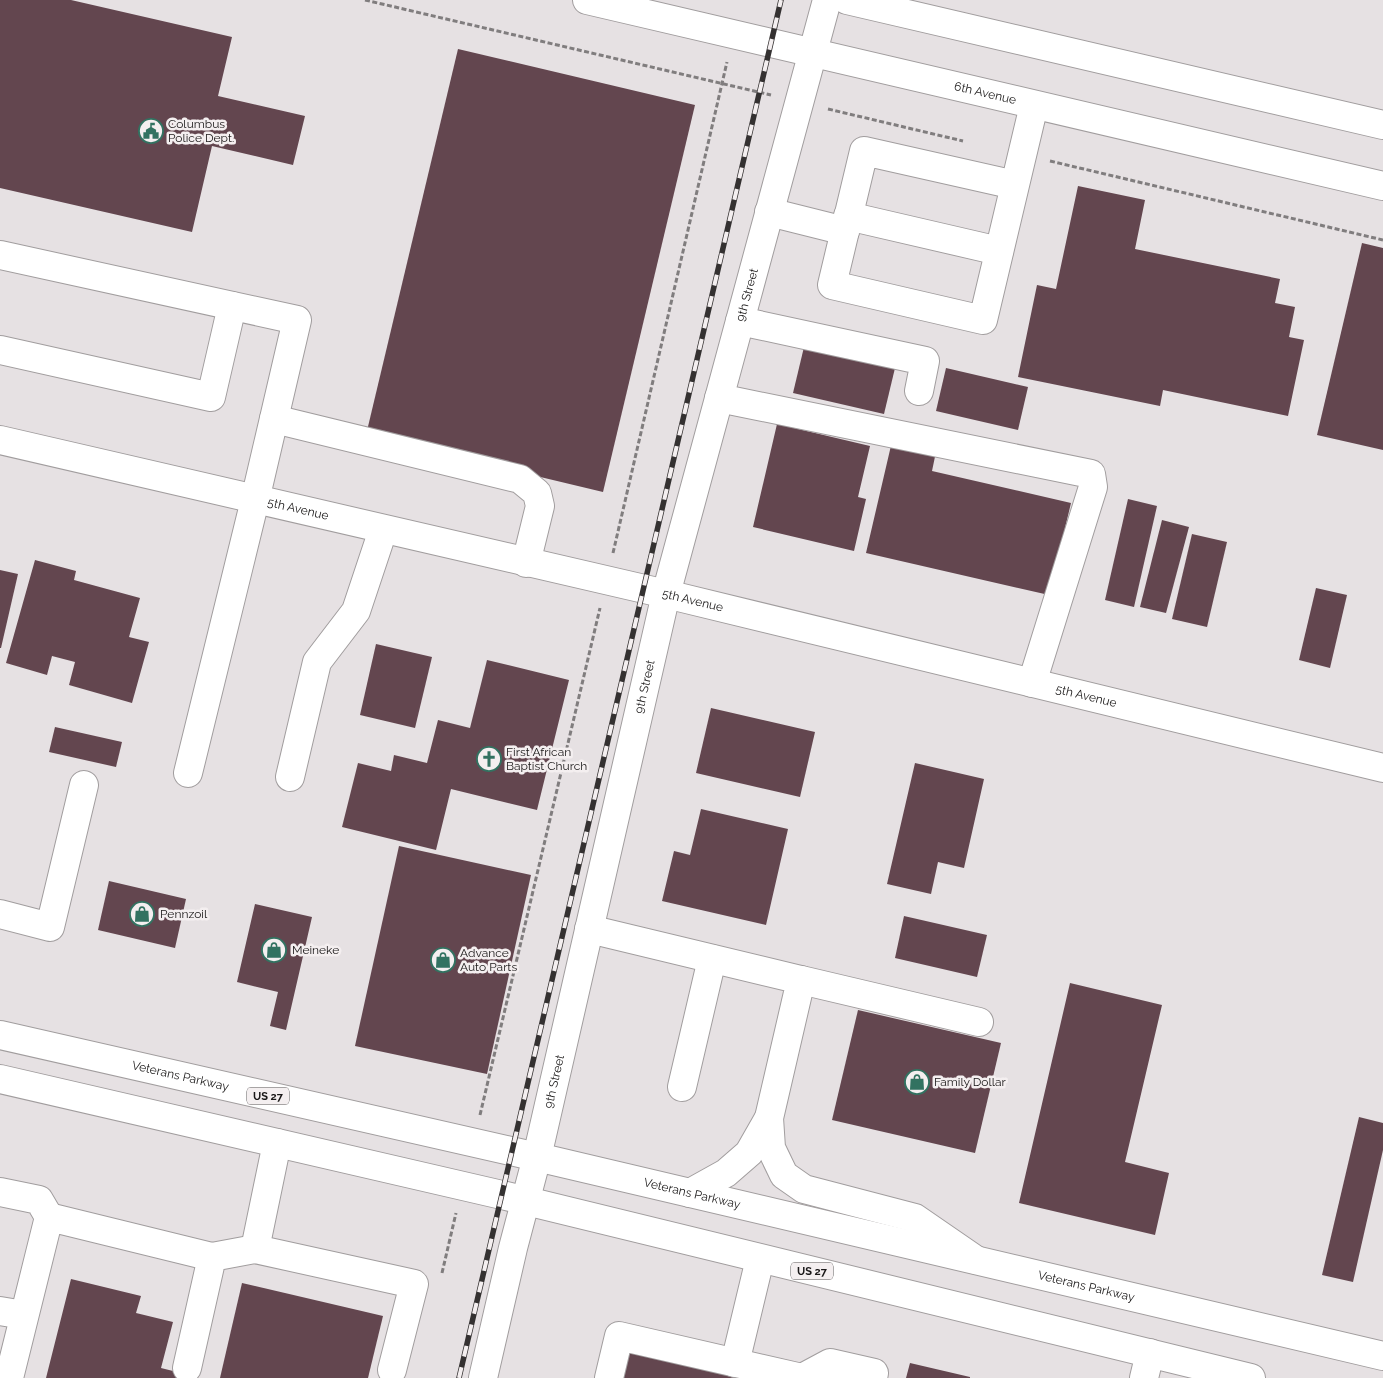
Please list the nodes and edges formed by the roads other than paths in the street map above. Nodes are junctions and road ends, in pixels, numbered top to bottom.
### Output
1 (587, 0) edge
2 (827, 0) edge
3 (847, 0) edge
4 (812, 53) junction
5 (1034, 105) junction
6 (1383, 125) edge
7 (1015, 185) junction
8 (1383, 186) edge
9 (770, 212) junction
10 (847, 223) junction
11 (999, 251) junction
12 (0, 255) edge
13 (232, 306) junction
14 (740, 321) junction
15 (0, 350) edge
16 (918, 391) dead end
17 (720, 398) junction
18 (274, 419) junction
19 (0, 440) edge
20 (255, 500) junction
21 (383, 530) junction
22 (526, 562) junction
23 (666, 594) junction
24 (1032, 683) junction
25 (1383, 768) edge
26 (188, 774) dead end
27 (290, 777) dead end
28 (84, 785) dead end
29 (0, 914) edge
30 (589, 929) junction
31 (712, 959) junction
32 (801, 980) junction
33 (979, 1022) dead end
34 (0, 1035) edge
35 (0, 1079) edge
36 (682, 1087) dead end
37 (769, 1118) junction
38 (277, 1144) junction
39 (537, 1157) junction
40 (0, 1192) edge
41 (690, 1193) junction
42 (526, 1201) junction
43 (49, 1217) junction
44 (255, 1249) junction
45 (212, 1257) junction
46 (760, 1259) junction
47 (977, 1260) junction
48 (12, 1313) edge
49 (1383, 1356) edge
50 (734, 1363) junction
51 (1147, 1366) edge
52 (187, 1368) dead end
53 (392, 1370) dead end
54 (10, 1378) edge
55 (483, 1378) edge
56 (609, 1378) edge
57 (802, 1378) edge
58 (873, 1378) edge
59 (1250, 1378) edge

1 - 4 main road, 6th Avenue
2 - 4 main road, 9th Street
3 - 6 main road
4 - 5 main road, 6th Avenue
4 - 9 main road, 9th Street
5 - 7 main road
5 - 8 main road, 6th Avenue
7 - 10 main road
7 - 11 main road
9 - 10 main road
9 - 14 main road, 9th Street
10 - 11 main road
10 - 11 main road
12 - 13 main road
13 - 15 main road
13 - 18 main road
14 - 16 main road
14 - 17 main road, 9th Street
17 - 23 main road, 9th Street
17 - 24 main road
18 - 20 main road
18 - 22 main road
19 - 20 main road, 5th Avenue
20 - 21 main road, 5th Avenue
20 - 26 main road
21 - 22 main road, 5th Avenue
21 - 27 main road
22 - 23 main road, 5th Avenue
23 - 24 main road, 5th Avenue
23 - 30 main road, 9th Street
24 - 25 main road, 5th Avenue
28 - 29 main road
30 - 31 main road
30 - 39 main road, 9th Street
31 - 32 main road
31 - 36 main road
32 - 33 main road
32 - 37 main road
34 - 39 main road, Veterans Parkway / US 27
35 - 38 main road, US 27
37 - 41 main road
37 - 47 main road
38 - 42 main road, US 27
38 - 44 main road
39 - 41 main road, Veterans Parkway / US 27
39 - 42 main road, 9th Street
40 - 43 main road
41 - 47 main road, Veterans Parkway / US 27
42 - 46 main road, US 27
42 - 55 main road, 9th Street
43 - 45 main road
43 - 48 main road
44 - 45 main road
44 - 53 main road
45 - 52 main road
46 - 50 main road
46 - 51 main road, US 27
47 - 49 main road, Veterans Parkway / US 27
48 - 54 main road
50 - 56 main road
50 - 57 main road
51 - 59 main road, US 27
57 - 58 main road

